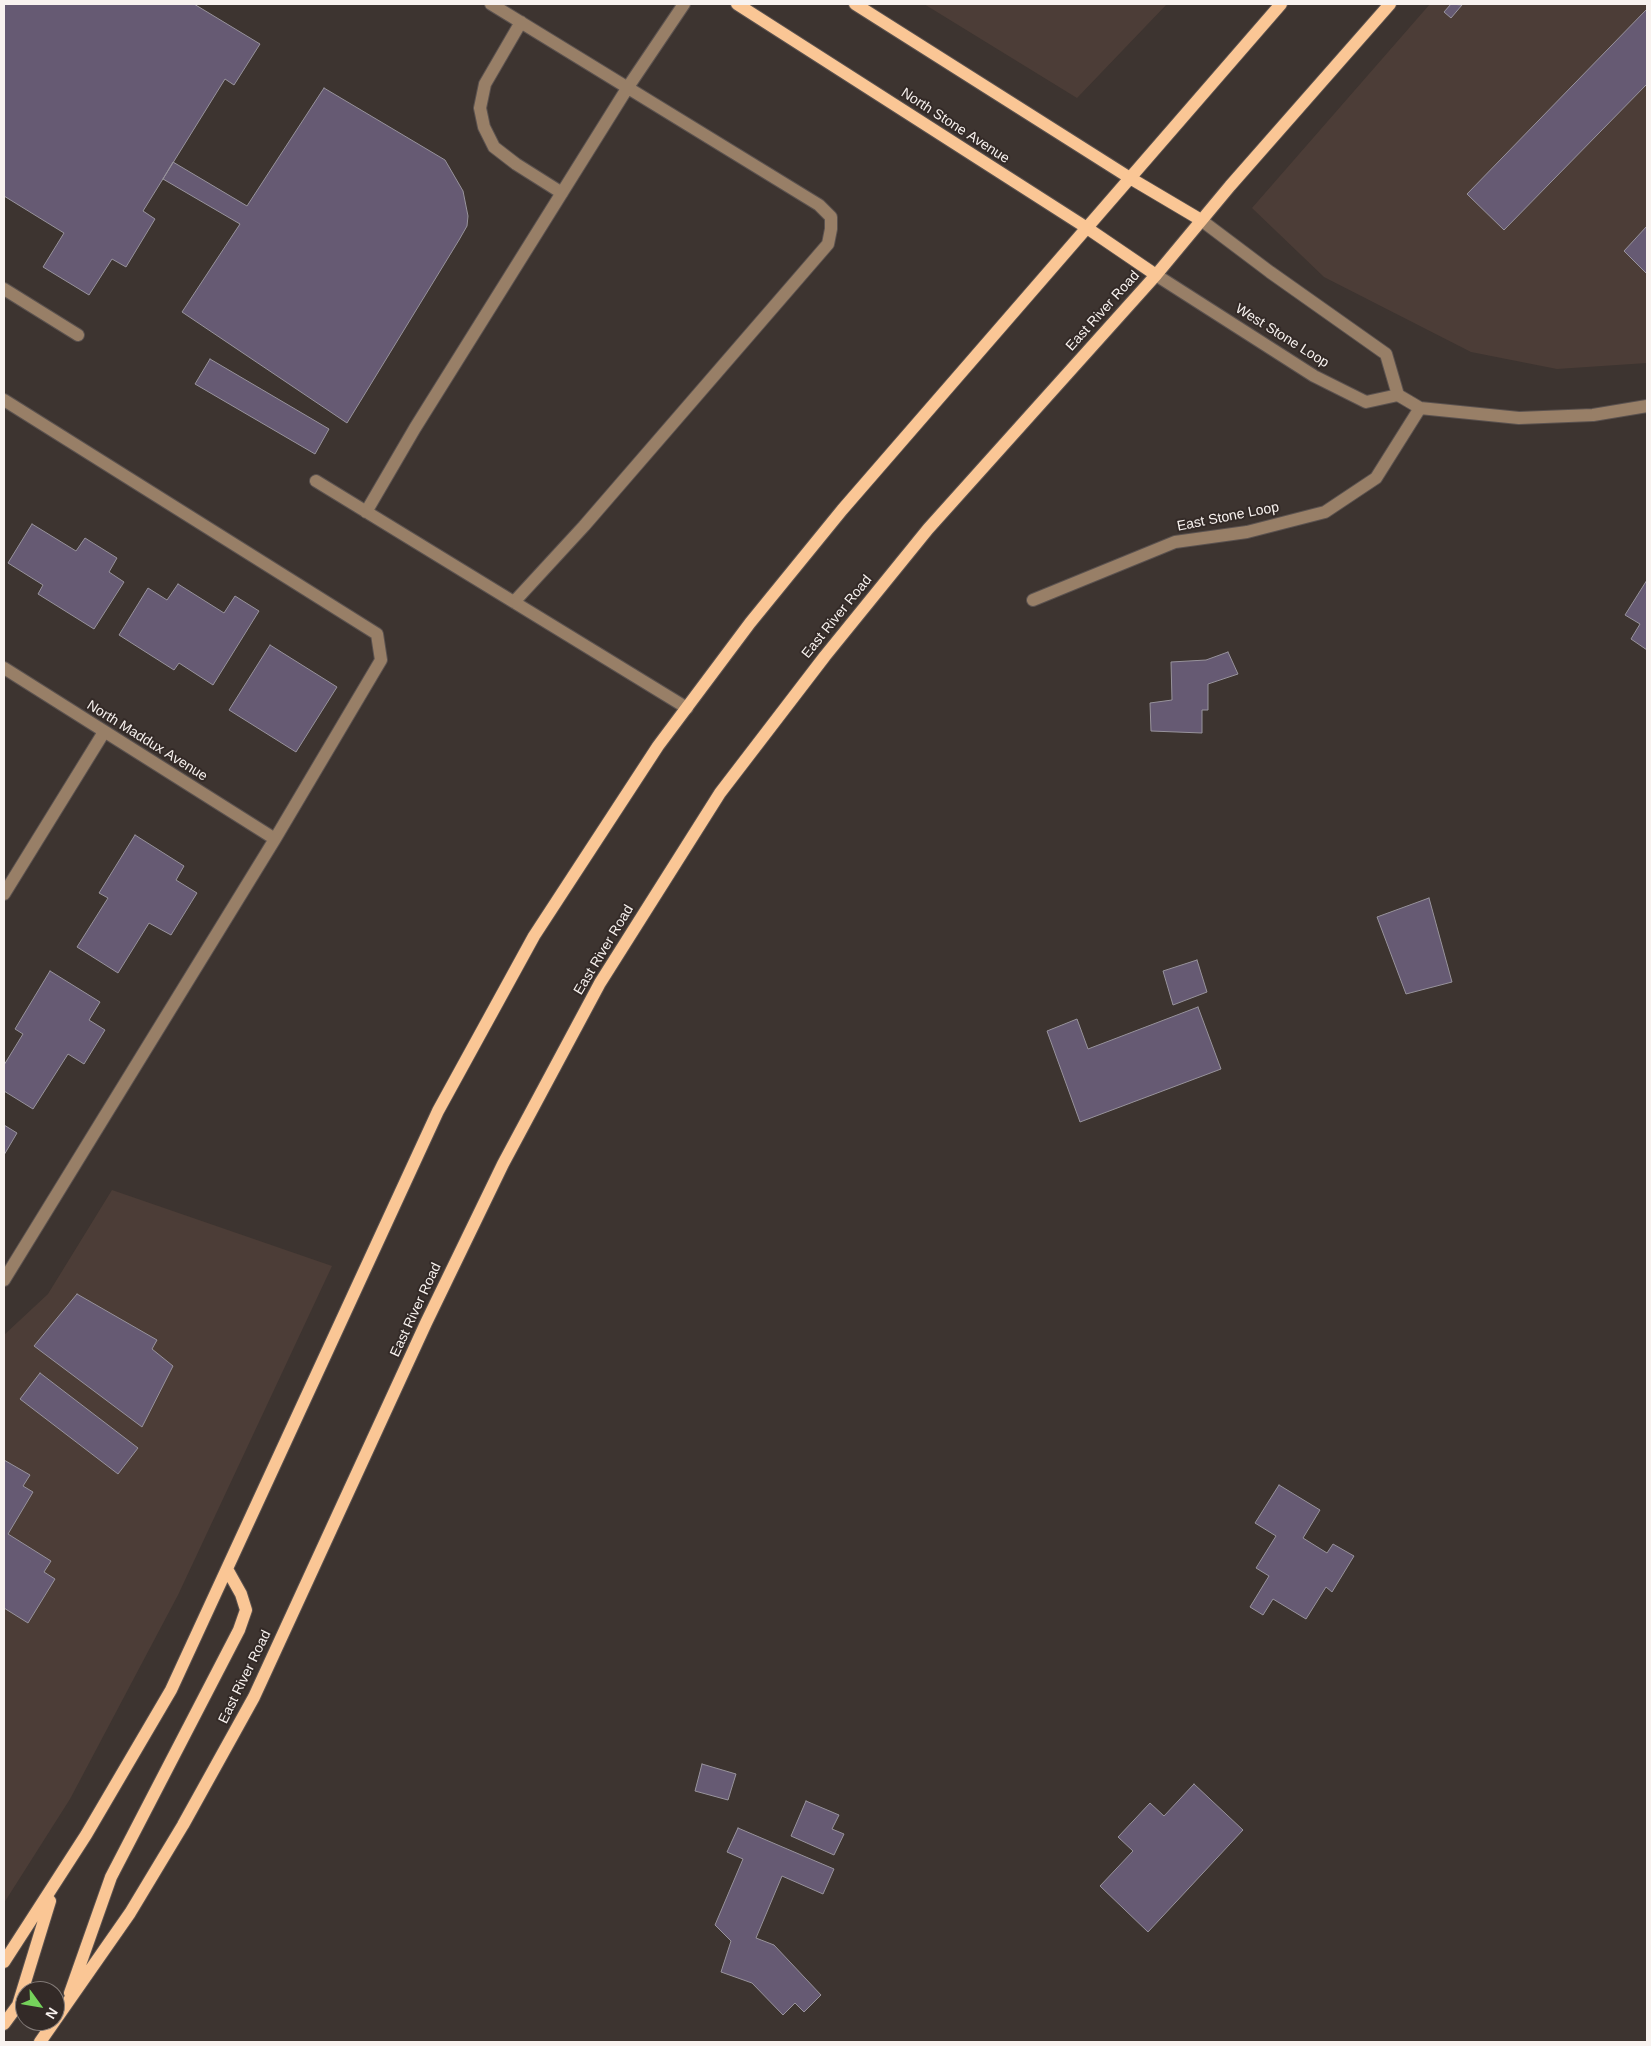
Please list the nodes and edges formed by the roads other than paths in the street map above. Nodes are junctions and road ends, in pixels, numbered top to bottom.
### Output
1 (491, 4) edge
2 (684, 4) edge
3 (736, 4) edge
4 (855, 4) edge
5 (1281, 4) edge
6 (1390, 4) edge
7 (521, 22) junction
8 (628, 87) junction
9 (1130, 178) junction
10 (562, 192) junction
11 (1201, 220) junction
12 (1087, 228) junction
13 (1156, 275) junction
14 (4, 289) edge
15 (78, 336) dead end
16 (1398, 395) junction
17 (4, 400) edge
18 (1647, 406) edge
19 (1420, 408) junction
20 (316, 481) dead end
21 (366, 512) junction
22 (1033, 600) dead end
23 (514, 602) junction
24 (4, 668) edge
25 (687, 708) junction
26 (104, 732) junction
27 (275, 839) junction
28 (4, 894) edge
29 (4, 1280) edge
30 (227, 1569) junction
31 (54, 1886) junction
32 (4, 1962) edge
33 (65, 2006) edge
34 (65, 2008) edge
35 (4, 2024) edge
36 (48, 2031) edge
37 (40, 2042) edge

1 - 7 street
2 - 8 street
3 - 12 main road, North Stone Avenue
4 - 9 main road
5 - 9 main road
6 - 11 main road, East River Road
7 - 8 street
7 - 10 street
8 - 10 street
8 - 23 street
9 - 11 main road
9 - 12 main road
10 - 21 street
11 - 13 main road, East River Road
11 - 16 street
12 - 13 main road, North Stone Avenue
12 - 25 main road
13 - 16 street, West Stone Loop
13 - 34 main road, East River Road
14 - 15 street
16 - 19 street
17 - 27 street
18 - 19 street
19 - 22 street, East Stone Loop
20 - 21 street
21 - 23 street
23 - 25 street
24 - 26 street, North Maddux Avenue
25 - 30 main road
26 - 27 street, North Maddux Avenue
26 - 28 street
27 - 29 street
30 - 31 main road
30 - 33 main road
31 - 32 main road
31 - 35 main road
36 - 37 main road, East River Road

